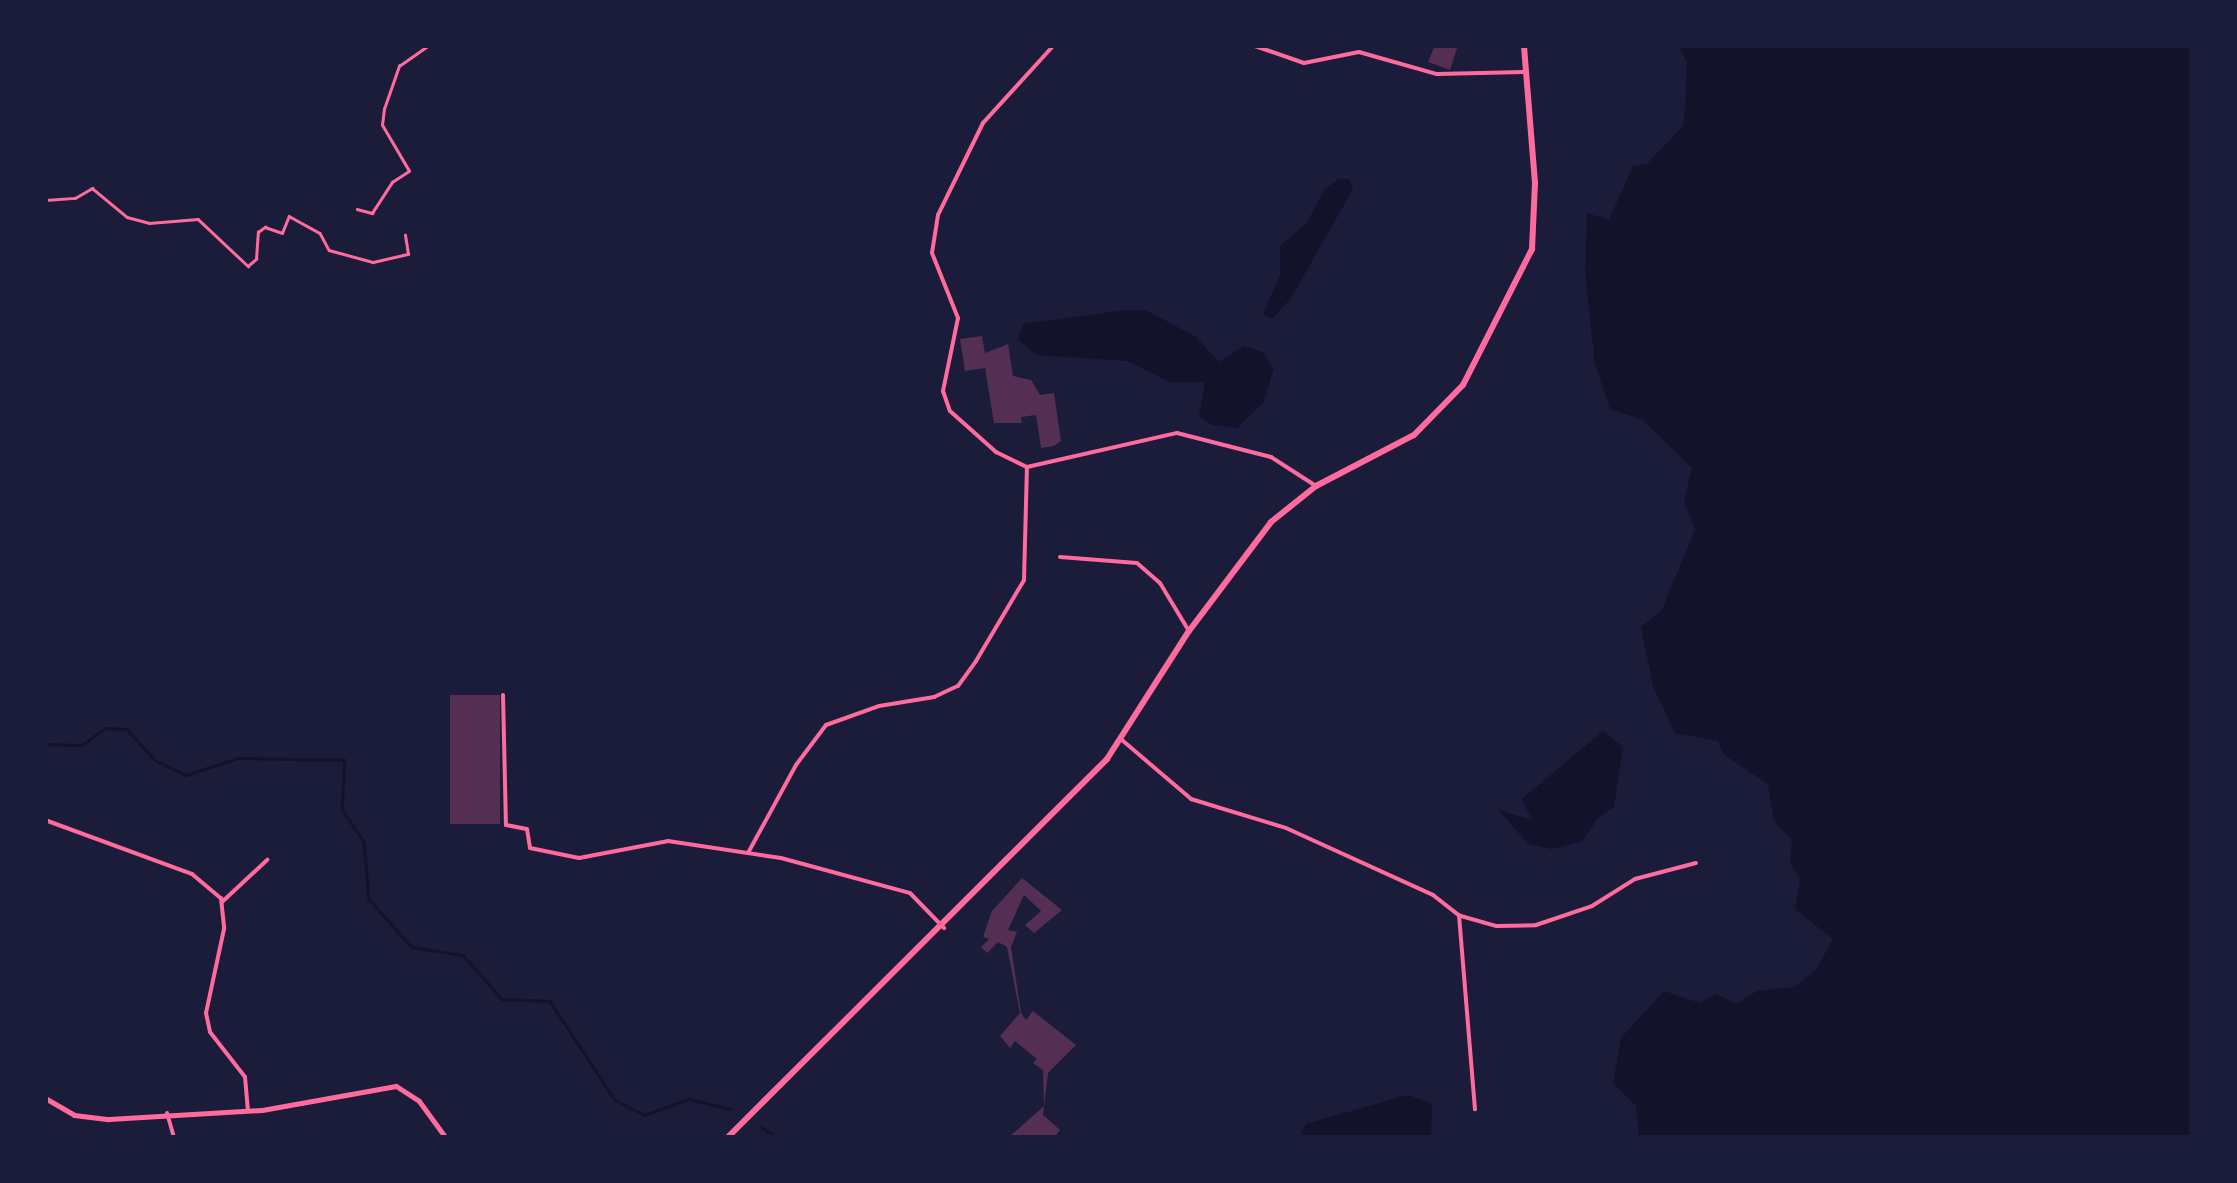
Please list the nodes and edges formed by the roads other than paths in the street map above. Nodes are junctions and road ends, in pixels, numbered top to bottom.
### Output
1 (1054, 45) edge
2 (1252, 45) edge
3 (1524, 45) edge
4 (1524, 72) junction
5 (1028, 466) junction
6 (1316, 486) junction
7 (1060, 557) dead end
8 (1190, 631) junction
9 (503, 695) dead end
10 (1122, 740) junction
11 (45, 820) edge
12 (748, 853) junction
13 (267, 860) dead end
14 (1696, 863) dead end
15 (222, 902) junction
16 (1460, 915) junction
17 (944, 928) junction
18 (45, 1098) edge
19 (1475, 1109) dead end
20 (248, 1110) junction
21 (166, 1113) junction
22 (174, 1138) edge
23 (446, 1138) edge
24 (727, 1138) edge

1 - 5 street
2 - 4 street
3 - 4 main road
4 - 6 main road
5 - 6 street
5 - 12 street
6 - 8 main road
7 - 8 street
8 - 10 main road
9 - 12 street
10 - 16 street
10 - 17 main road
11 - 15 street
12 - 17 street
13 - 15 street
14 - 16 street
15 - 20 street
16 - 19 street
17 - 24 main road
18 - 21 street
20 - 21 street
20 - 23 street
21 - 22 street

